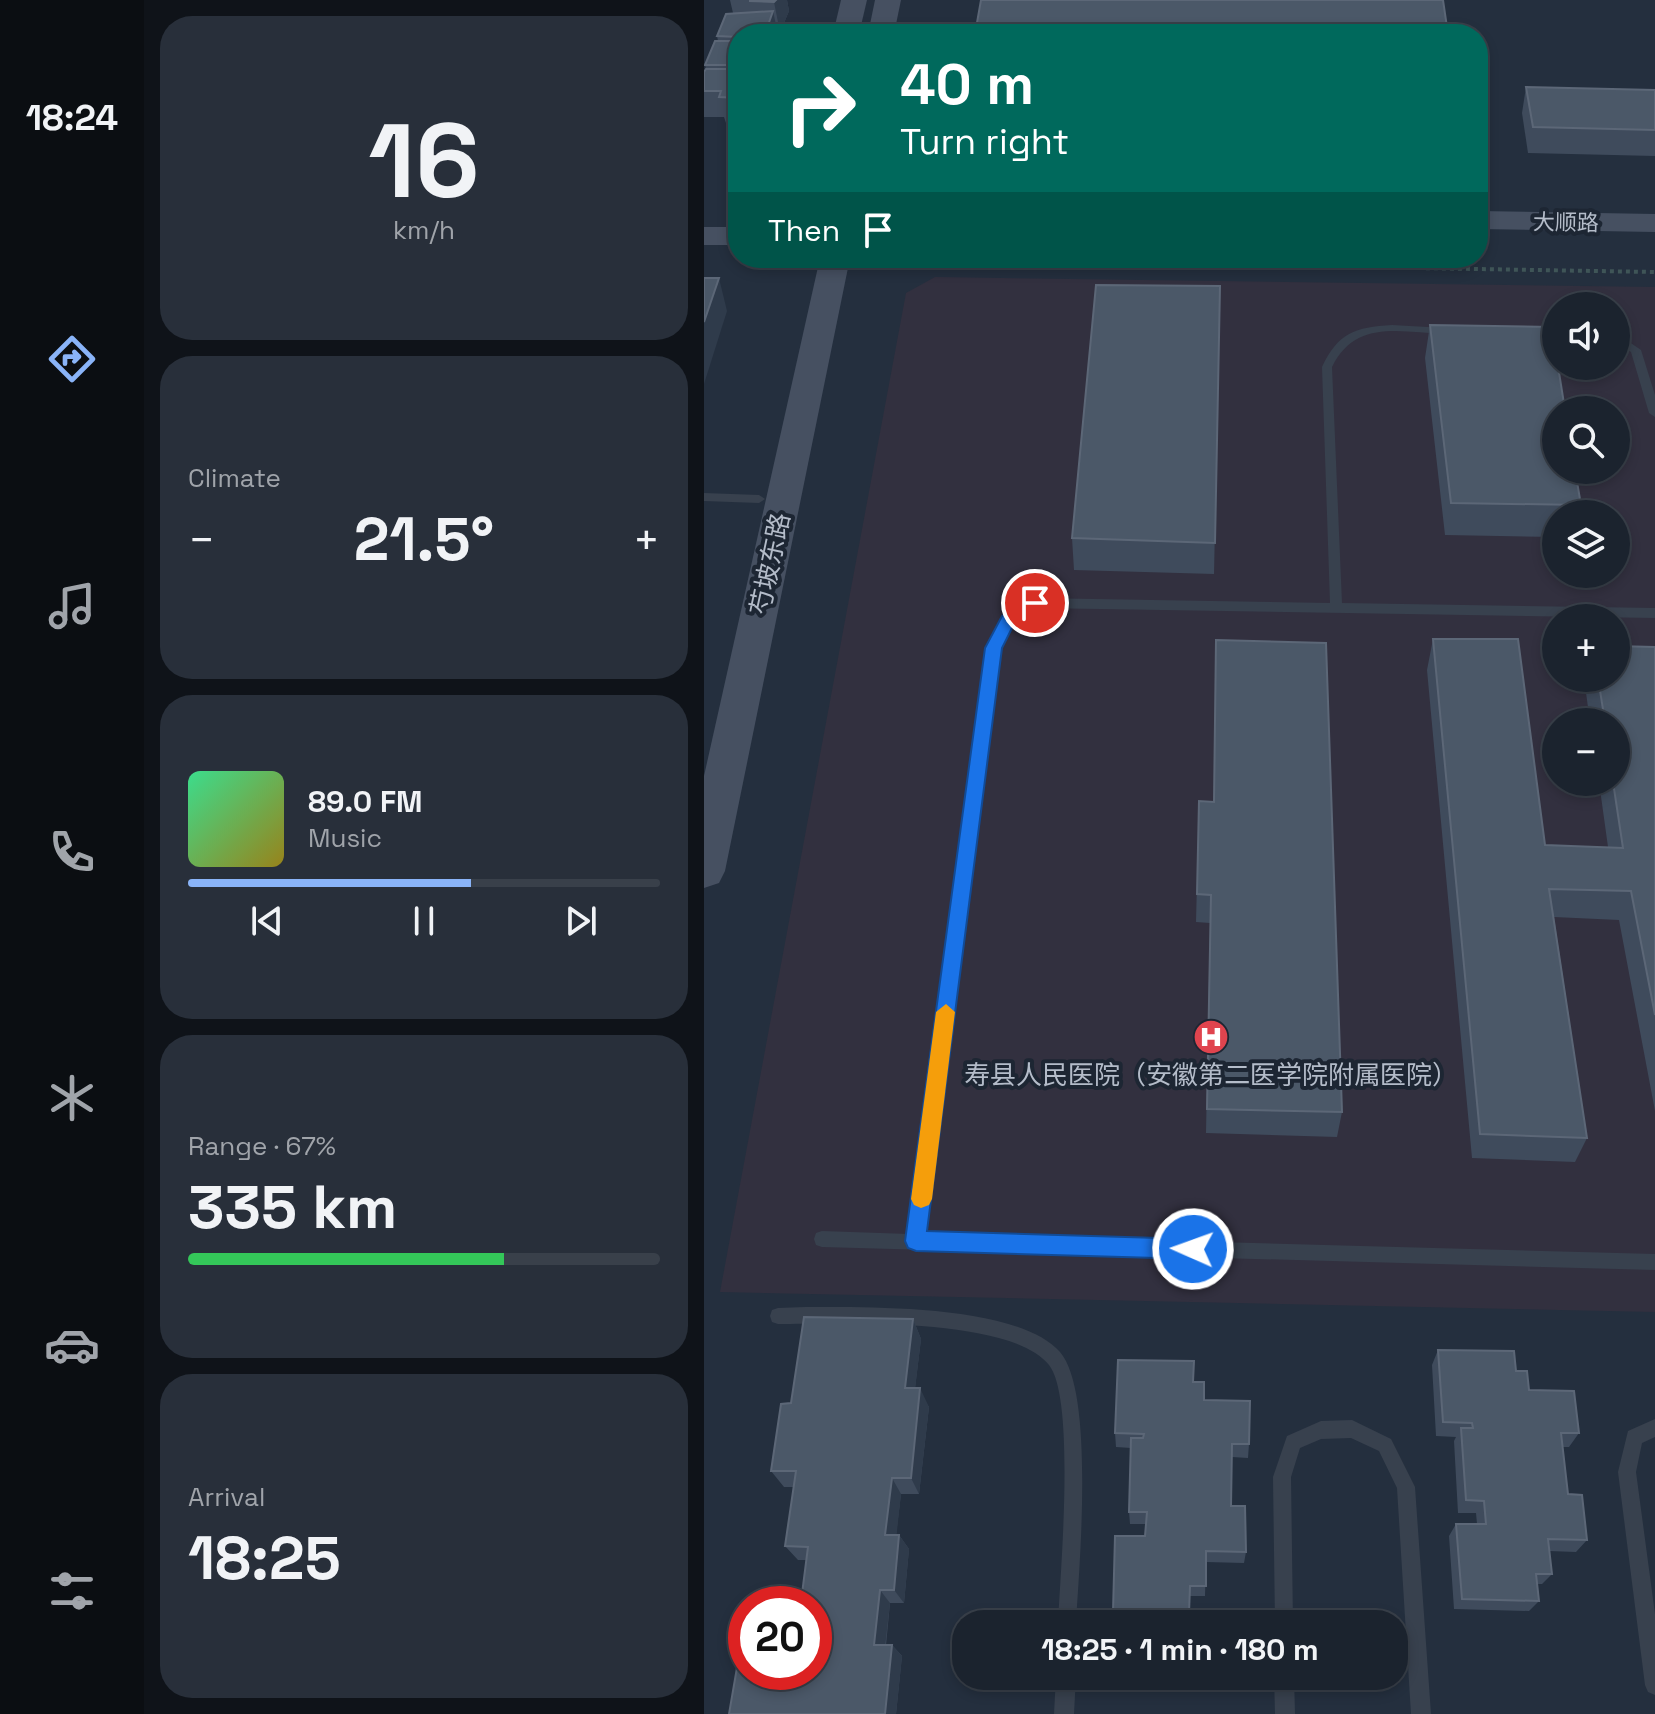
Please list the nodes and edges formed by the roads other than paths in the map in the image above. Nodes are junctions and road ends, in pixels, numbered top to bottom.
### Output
1 (854, 0) edge
2 (888, 0) edge
3 (848, 24) edge
4 (883, 24) edge
5 (704, 210) edge
6 (728, 210) edge
7 (1488, 220) edge
8 (1655, 223) edge
9 (704, 236) edge
10 (728, 236) edge
11 (1488, 244) edge
12 (1655, 246) edge
13 (804, 268) edge
14 (833, 268) edge
15 (1465, 331) edge
16 (1630, 346) edge
17 (1655, 413) edge
18 (704, 497) edge
19 (759, 499) junction
20 (1336, 608) junction
21 (1655, 613) edge
22 (704, 734) edge
23 (704, 871) edge
24 (822, 1239) dead end
25 (916, 1241) junction
26 (1655, 1262) edge
27 (778, 1316) dead end
28 (1655, 1428) edge
29 (1067, 1610) edge
30 (1284, 1610) edge
31 (1655, 1685) edge
32 (1065, 1690) edge
33 (1284, 1690) edge
34 (1064, 1714) edge
35 (1285, 1714) edge
36 (1421, 1714) edge

1 - 3 street
2 - 4 street
5 - 6 street
7 - 8 street, 大顺路
9 - 10 street
11 - 12 street, 大顺路
13 - 19 street, 芍坡东路
14 - 23 street, 芍坡东路
15 - 20 lane
16 - 17 lane
18 - 19 lane
19 - 22 street, 芍坡东路
20 - 21 lane
20 - 25 lane
24 - 25 lane
25 - 26 lane
27 - 29 lane
28 - 31 lane
30 - 36 lane
32 - 34 lane
33 - 35 lane

